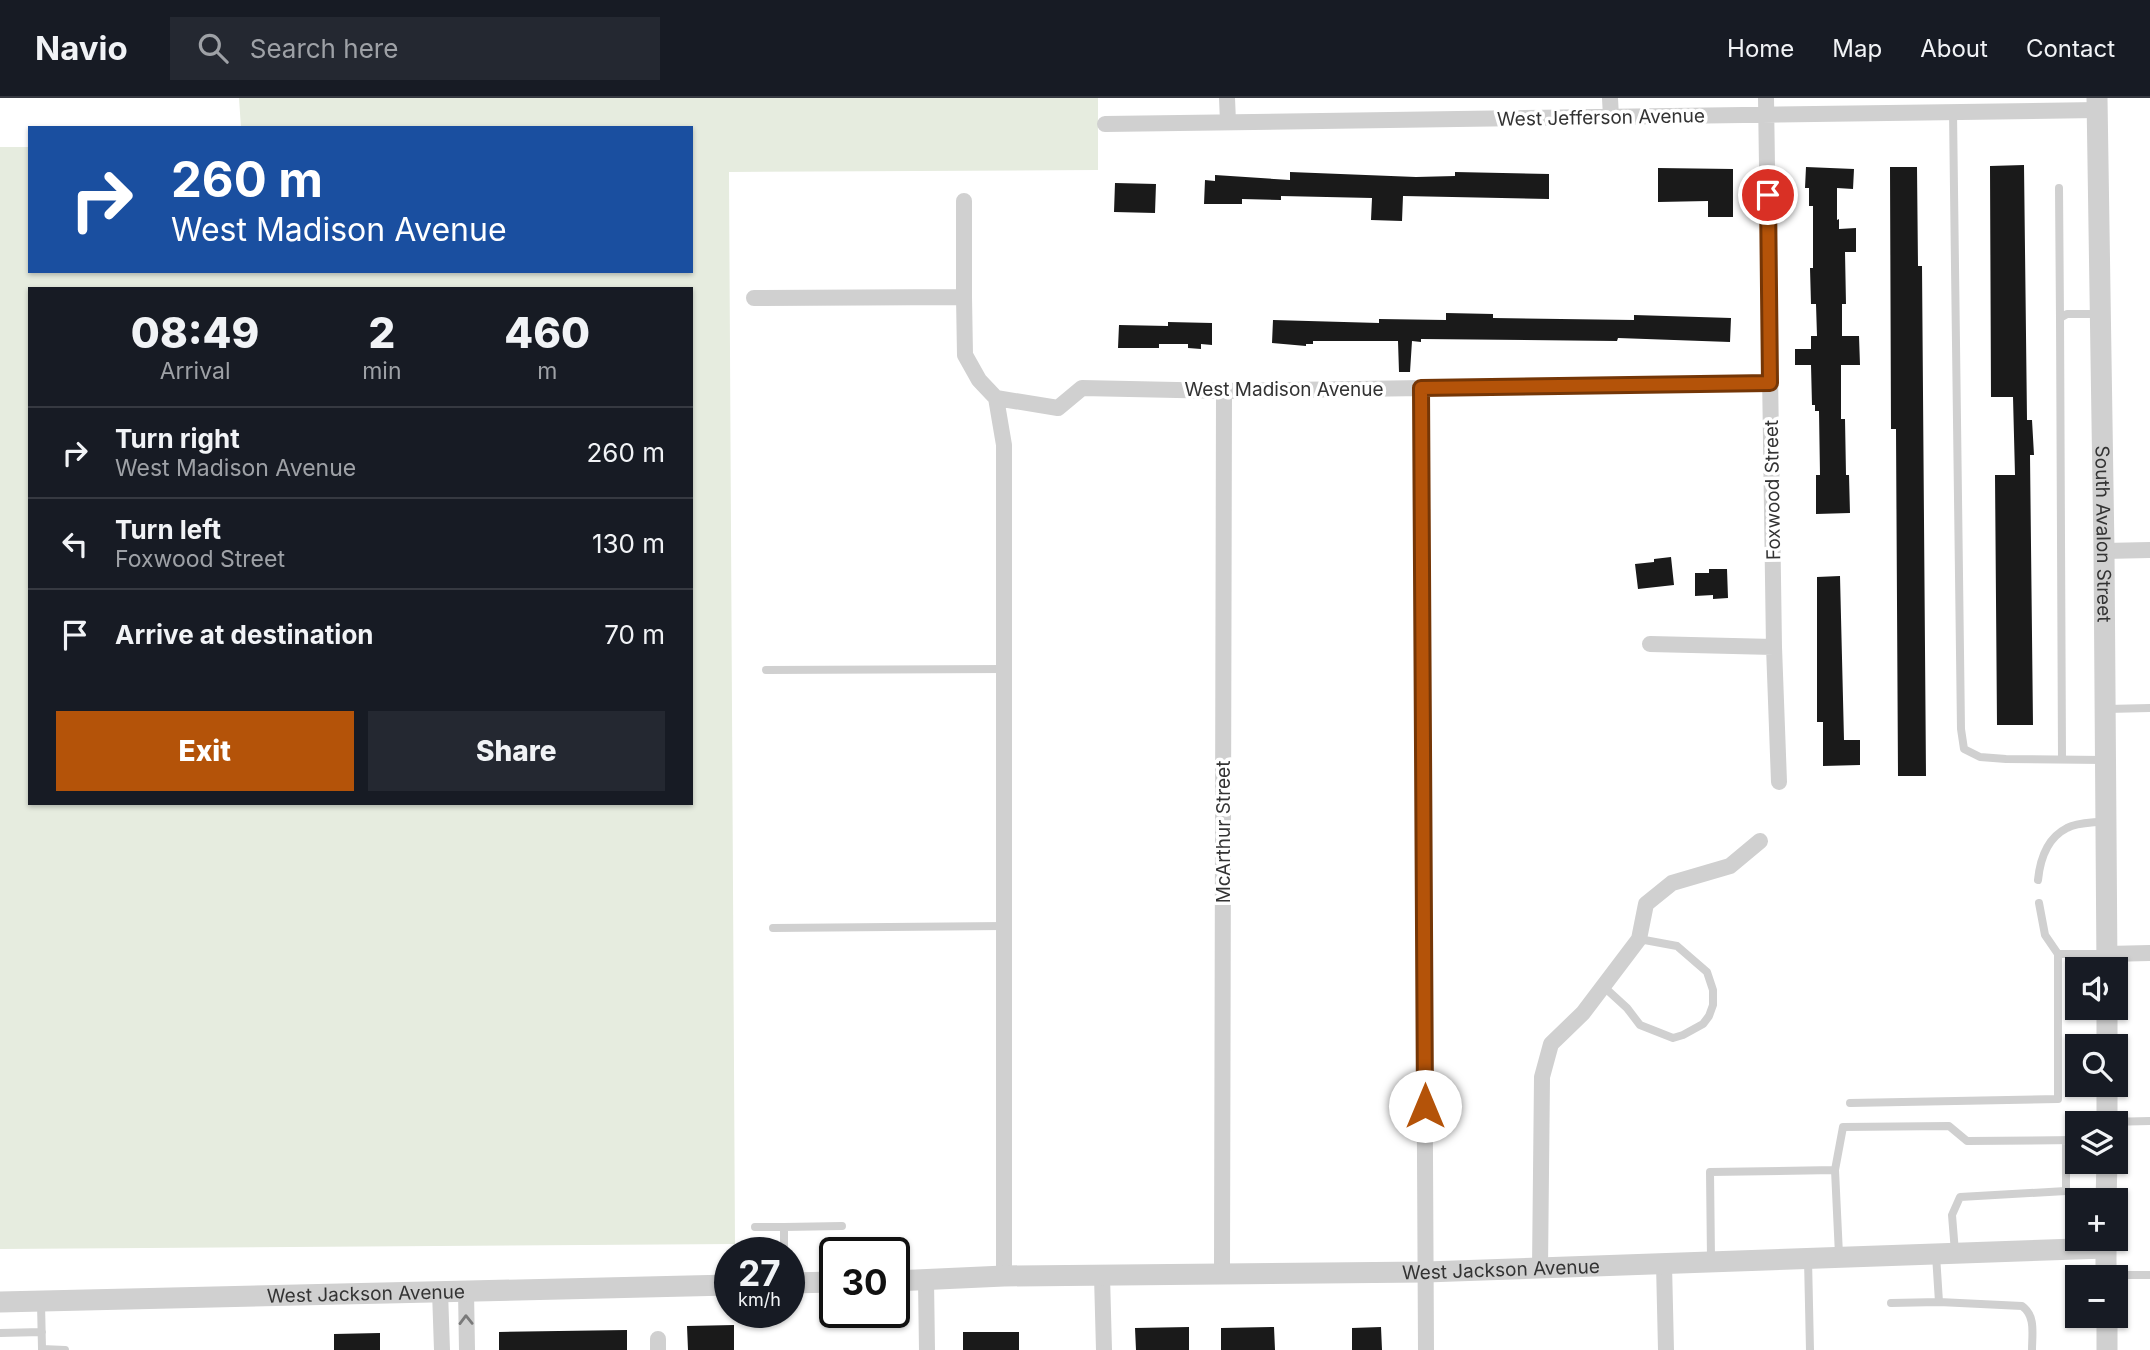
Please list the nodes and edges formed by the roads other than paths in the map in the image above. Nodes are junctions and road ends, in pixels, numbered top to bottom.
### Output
1 (1227, 98) edge
2 (1610, 98) edge
3 (1766, 98) edge
4 (2097, 104) edge
5 (1952, 112) junction
6 (1767, 115) junction
7 (1611, 117) junction
8 (1228, 122) junction
9 (1105, 124) dead end
10 (2059, 188) dead end
11 (964, 201) dead end
12 (964, 297) junction
13 (754, 298) dead end
14 (2100, 314) junction
15 (2060, 318) junction
16 (1770, 383) junction
17 (1421, 388) junction
18 (1224, 391) junction
19 (996, 398) junction
20 (2150, 550) edge
21 (2104, 551) junction
22 (1650, 644) dead end
23 (1774, 647) junction
24 (1005, 669) junction
25 (766, 670) dead end
26 (2150, 708) edge
27 (2106, 710) junction
28 (2062, 759) junction
29 (2106, 760) junction
30 (1779, 782) dead end
31 (2106, 821) junction
32 (1760, 841) dead end
33 (2038, 880) dead end
34 (2039, 903) dead end
35 (1005, 926) junction
36 (772, 928) dead end
37 (1639, 939) junction
38 (2150, 953) edge
39 (2058, 954) junction
40 (2076, 957) edge
41 (2107, 957) edge
42 (2128, 958) edge
43 (1603, 986) junction
44 (1850, 1103) dead end
45 (2150, 1121) edge
46 (2128, 1122) edge
47 (2065, 1140) edge
48 (1835, 1170) junction
49 (2066, 1174) edge
50 (842, 1226) dead end
51 (755, 1227) dead end
52 (785, 1227) junction
53 (785, 1237) edge
54 (2065, 1247) edge
55 (1946, 1254) junction
56 (1839, 1258) junction
57 (1808, 1259) junction
58 (1711, 1263) junction
59 (1664, 1264) junction
60 (1540, 1268) junction
61 (1426, 1272) junction
62 (1222, 1273) junction
63 (2150, 1275) edge
64 (1004, 1276) junction
65 (1102, 1276) junction
66 (2128, 1276) edge
67 (910, 1280) edge
68 (926, 1280) junction
69 (714, 1284) edge
70 (440, 1291) junction
71 (466, 1291) junction
72 (41, 1301) junction
73 (0, 1302) edge
74 (1939, 1302) junction
75 (1891, 1303) dead end
76 (2107, 1328) edge
77 (42, 1332) junction
78 (0, 1333) edge
79 (42, 1349) edge
80 (65, 1350) edge
81 (442, 1350) edge
82 (467, 1350) edge
83 (928, 1350) edge
84 (1104, 1350) edge
85 (1426, 1350) edge
86 (1666, 1350) edge
87 (1810, 1350) edge
88 (2032, 1350) edge
89 (2107, 1350) edge

1 - 8 street
2 - 7 street
3 - 6 street, Foxwood Street
4 - 5 street, West Jefferson Avenue
4 - 14 street, South Avalon Street
5 - 6 street, West Jefferson Avenue
5 - 28 lane
6 - 7 street, West Jefferson Avenue
6 - 16 street, Foxwood Street
7 - 8 street, West Jefferson Avenue
8 - 9 street, West Jefferson Avenue
10 - 15 lane
11 - 12 street
12 - 13 street
12 - 19 street
14 - 15 lane
14 - 21 street, South Avalon Street
15 - 28 lane
16 - 17 street, West Madison Avenue
16 - 23 street, Foxwood Street
17 - 18 street, West Madison Avenue
17 - 61 street
18 - 19 street, West Madison Avenue
18 - 62 street, McArthur Street
19 - 24 street
20 - 21 street
21 - 27 street, South Avalon Street
22 - 23 street
23 - 30 street, Foxwood Street
24 - 25 lane
24 - 35 street
26 - 27 lane
27 - 29 street, South Avalon Street
28 - 29 lane
29 - 31 street, South Avalon Street
31 - 33 lane
31 - 41 street, South Avalon Street
32 - 37 street
34 - 39 lane
35 - 36 lane
35 - 64 street
37 - 43 street
37 - 43 lane
38 - 42 street
39 - 40 lane
39 - 44 lane
43 - 60 street
45 - 46 lane
47 - 48 lane
48 - 56 lane
48 - 58 lane
49 - 55 lane
50 - 52 lane
51 - 52 lane
52 - 53 lane
54 - 55 street, West Jackson Avenue
55 - 56 street, West Jackson Avenue
55 - 74 lane
56 - 57 street, West Jackson Avenue
57 - 58 street, West Jackson Avenue
57 - 87 lane
58 - 59 street, West Jackson Avenue
59 - 60 street, West Jackson Avenue
59 - 86 street
60 - 61 street, West Jackson Avenue
61 - 62 street, West Jackson Avenue
61 - 85 street
62 - 65 street, West Jackson Avenue
63 - 66 lane
64 - 65 street, West Jackson Avenue
64 - 68 street, West Jackson Avenue
65 - 84 street
67 - 68 street, West Jackson Avenue
68 - 83 street
69 - 71 street, West Jackson Avenue
70 - 71 street, West Jackson Avenue
70 - 72 street, West Jackson Avenue
70 - 81 street
82 -> 71 street
72 - 73 street, West Jackson Avenue
72 - 77 lane
74 - 75 lane
74 - 88 lane
76 - 89 street
77 - 78 lane
77 - 79 lane
79 - 80 lane

